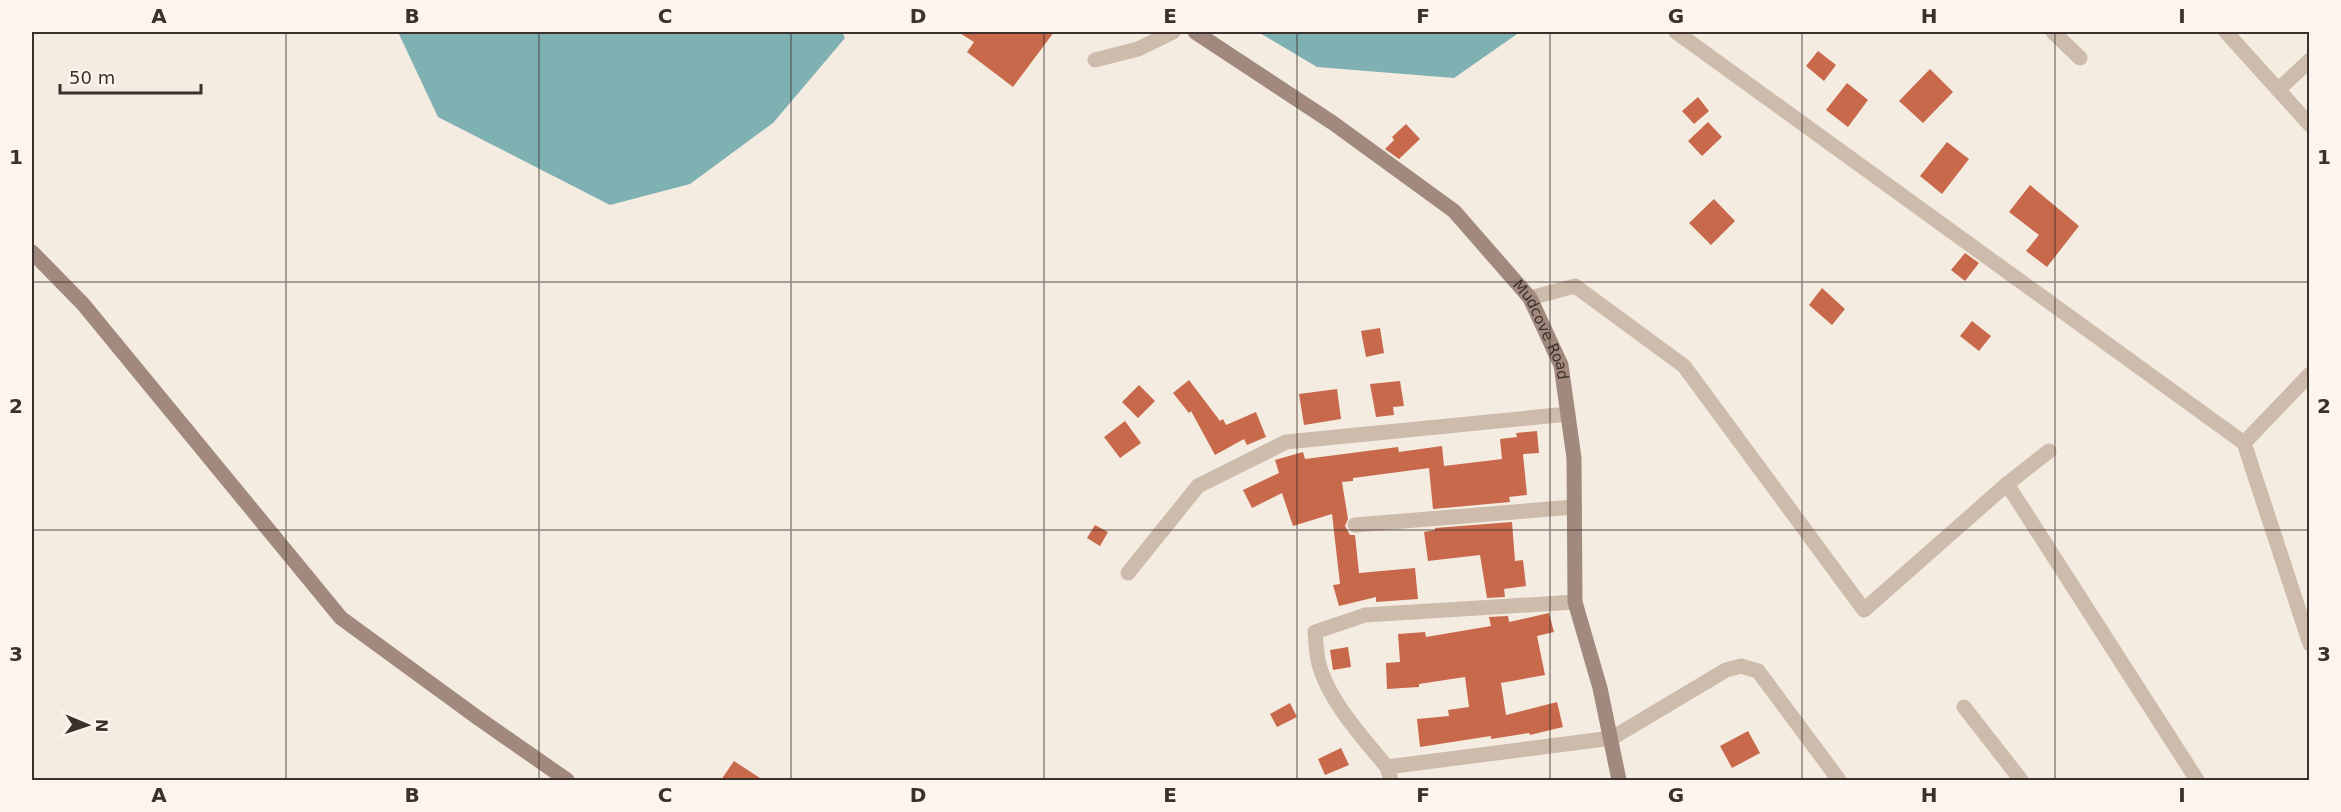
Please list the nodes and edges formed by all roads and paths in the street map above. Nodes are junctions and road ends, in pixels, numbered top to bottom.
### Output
1 (1173, 32) edge
2 (1194, 32) edge
3 (1676, 32) edge
4 (2053, 32) edge
5 (2226, 32) edge
6 (2080, 58) dead end
7 (1095, 60) dead end
8 (2310, 60) edge
9 (2278, 90) junction
10 (2310, 125) edge
11 (32, 252) edge
12 (1530, 298) junction
13 (2310, 374) edge
14 (1568, 414) junction
15 (2244, 443) junction
16 (2049, 451) dead end
17 (2007, 484) junction
18 (1574, 507) junction
19 (1355, 525) dead end
20 (1128, 573) dead end
21 (1575, 602) junction
22 (2310, 644) edge
23 (1964, 707) dead end
24 (1612, 738) junction
25 (1389, 774) edge
26 (567, 780) edge
27 (1619, 780) edge
28 (1839, 780) edge
29 (2021, 780) edge
30 (2196, 780) edge

1 - 7 street
2 - 12 street, Mudcove Road
3 - 15 street
4 - 6 street
5 - 9 street
8 - 9 street
9 - 10 street
11 - 26 street
12 - 14 street, Mudcove Road
12 - 17 street
13 - 15 street
14 - 18 street, Mudcove Road
14 - 20 street
15 - 22 street
16 - 17 street
17 - 30 street
18 - 19 street
18 - 21 street, Mudcove Road
21 - 24 street, Mudcove Road
21 - 25 street
23 - 29 street
24 - 25 street
24 - 27 street, Mudcove Road
24 - 28 street

